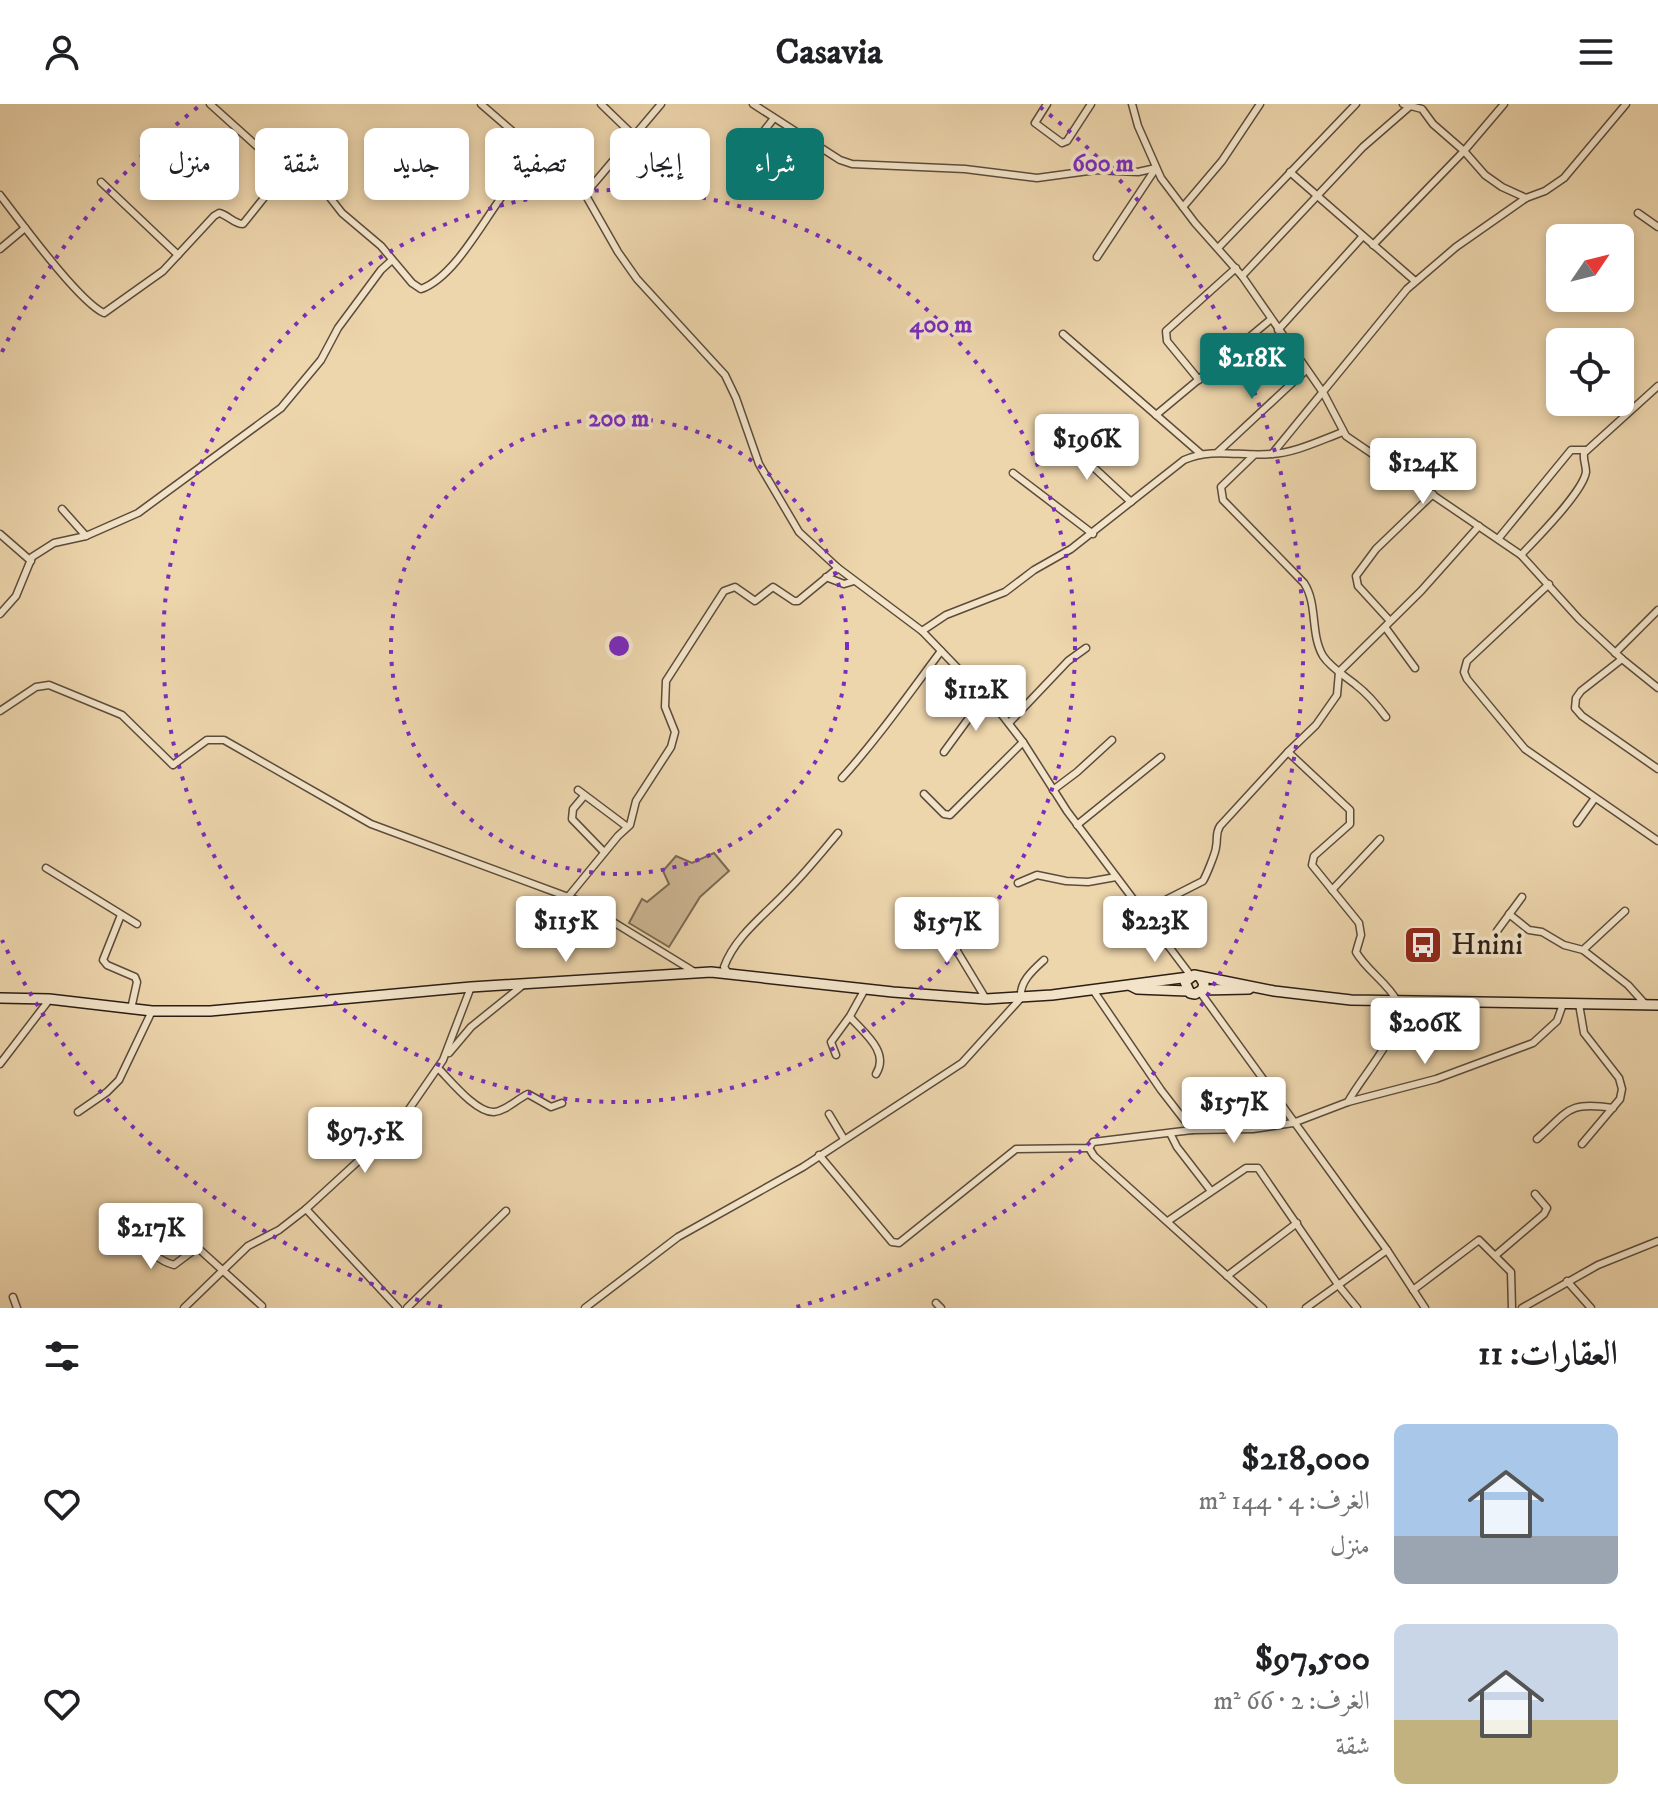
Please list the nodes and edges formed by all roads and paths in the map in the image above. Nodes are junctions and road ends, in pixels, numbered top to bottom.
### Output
1 (210, 104) edge
2 (481, 104) edge
3 (601, 104) edge
4 (661, 104) edge
5 (753, 104) edge
6 (1047, 104) edge
7 (1091, 104) edge
8 (1132, 104) edge
9 (1260, 104) edge
10 (1356, 104) edge
11 (1504, 104) edge
12 (1626, 104) edge
13 (1406, 106) edge
14 (1424, 106) edge
15 (774, 118) junction
16 (509, 128) edge
17 (626, 128) edge
18 (639, 128) edge
19 (766, 128) edge
20 (255, 144) edge
21 (1464, 151) junction
22 (610, 163) edge
23 (1156, 168) junction
24 (1290, 172) junction
25 (101, 182) dead end
26 (594, 183) edge
27 (0, 195) edge
28 (1316, 197) junction
29 (1526, 198) junction
30 (262, 200) edge
31 (332, 200) edge
32 (500, 200) edge
33 (588, 200) edge
34 (1183, 207) junction
35 (1638, 213) dead end
36 (1658, 227) edge
37 (25, 228) junction
38 (1363, 236) junction
39 (1373, 245) junction
40 (1219, 247) junction
41 (0, 249) edge
42 (178, 255) junction
43 (1097, 257) dead end
44 (392, 260) junction
45 (1236, 268) junction
46 (1242, 276) junction
47 (1415, 281) junction
48 (1270, 320) junction
49 (1278, 330) junction
50 (1063, 334) dead end
51 (1305, 371) junction
52 (1199, 380) junction
53 (1658, 386) edge
54 (1324, 394) junction
55 (1156, 415) junction
56 (1343, 432) junction
57 (1063, 439) dead end
58 (1586, 450) junction
59 (1218, 452) junction
60 (1201, 454) junction
61 (1255, 454) junction
62 (1272, 454) junction
63 (1013, 473) dead end
64 (1433, 494) junction
65 (1131, 502) junction
66 (62, 509) dead end
67 (1479, 526) junction
68 (0, 534) edge
69 (1093, 534) junction
70 (86, 536) junction
71 (1498, 539) junction
72 (1521, 555) junction
73 (31, 561) junction
74 (838, 568) junction
75 (826, 577) junction
76 (854, 581) junction
77 (1549, 584) junction
78 (1658, 610) edge
79 (0, 614) edge
80 (1388, 624) junction
81 (922, 631) junction
82 (1086, 648) dead end
83 (941, 651) junction
84 (1615, 653) junction
85 (1622, 659) junction
86 (1415, 668) dead end
87 (1339, 672) junction
88 (1658, 688) edge
89 (985, 696) junction
90 (0, 711) edge
91 (1386, 717) dead end
92 (1009, 723) junction
93 (1112, 740) dead end
94 (1023, 742) junction
95 (944, 752) dead end
96 (1288, 752) junction
97 (1161, 757) dead end
98 (1658, 769) edge
99 (842, 778) dead end
100 (578, 790) dead end
101 (1053, 790) junction
102 (924, 794) dead end
103 (584, 796) junction
104 (1595, 798) junction
105 (1577, 823) dead end
106 (1077, 825) junction
107 (626, 826) junction
108 (838, 833) dead end
109 (1380, 839) dead end
110 (1658, 841) edge
111 (604, 852) junction
112 (46, 868) dead end
113 (1116, 877) junction
114 (1018, 883) dead end
115 (1332, 890) junction
116 (568, 897) junction
117 (1522, 897) dead end
118 (1144, 911) junction
119 (1625, 911) dead end
120 (1509, 914) junction
121 (121, 915) junction
122 (137, 924) dead end
123 (965, 926) dead end
124 (1497, 931) dead end
125 (1583, 950) junction
126 (1044, 960) dead end
127 (698, 972) junction
128 (728, 973) junction
129 (1193, 976) junction
130 (526, 983) junction
131 (1131, 986) junction
132 (471, 987) junction
133 (1256, 988) junction
134 (865, 989) junction
135 (1093, 990) junction
136 (1187, 991) junction
137 (1201, 991) junction
138 (0, 998) edge
139 (1021, 998) junction
140 (49, 999) junction
141 (986, 999) junction
142 (1397, 1002) junction
143 (1563, 1004) junction
144 (1579, 1004) junction
145 (1646, 1005) junction
146 (1658, 1005) edge
147 (131, 1009) junction
148 (152, 1011) junction
149 (850, 1017) junction
150 (836, 1055) dead end
151 (443, 1060) junction
152 (0, 1064) edge
153 (438, 1068) junction
154 (876, 1074) dead end
155 (1348, 1102) junction
156 (562, 1103) dead end
157 (1613, 1108) junction
158 (78, 1112) dead end
159 (829, 1114) dead end
160 (1293, 1123) junction
161 (1192, 1130) junction
162 (1170, 1133) junction
163 (844, 1139) junction
164 (1537, 1139) dead end
165 (1582, 1144) dead end
166 (1089, 1148) junction
167 (819, 1155) junction
168 (1211, 1191) junction
169 (1535, 1194) dead end
170 (306, 1209) junction
171 (506, 1211) dead end
172 (149, 1216) dead end
173 (1168, 1221) junction
174 (1297, 1223) junction
175 (1658, 1241) edge
176 (1387, 1250) junction
177 (1496, 1255) junction
178 (222, 1272) junction
179 (1227, 1276) junction
180 (1567, 1281) junction
181 (1339, 1286) junction
182 (1413, 1290) junction
183 (13, 1297) dead end
184 (262, 1306) dead end
185 (17, 1308) edge
186 (184, 1308) edge
187 (398, 1308) edge
188 (407, 1308) edge
189 (585, 1308) edge
190 (1263, 1308) edge
191 (1306, 1308) edge
192 (1357, 1308) edge
193 (1425, 1308) edge
194 (1512, 1308) edge
195 (1522, 1308) edge
196 (1591, 1308) edge

1 - 20 street
2 - 16 street
3 - 17 street
4 - 18 street
5 - 15 street
6 - 7 street
8 - 23 street
9 - 34 street
10 - 24 street
11 - 21 street
12 - 29 street
13 - 14 street
13 - 28 street
14 - 21 street
15 - 19 street
15 - 23 street
21 - 29 street
21 - 39 street
22 - 26 street
23 - 34 street
23 - 43 street
24 - 28 street
24 - 40 street
25 - 42 street
27 - 37 street
28 - 38 street
28 - 46 street
29 - 47 street
30 - 42 street
31 - 44 street
32 - 44 street
33 - 74 street
34 - 40 street
35 - 36 street
37 - 41 street
37 - 42 street
38 - 39 street
38 - 49 street
39 - 47 street
40 - 45 street
44 - 70 street
45 - 46 street
45 - 52 street
46 - 48 street
47 - 54 street
48 - 49 street
48 - 52 street
49 - 51 street
50 - 55 street
51 - 54 street
51 - 59 street
52 - 55 street
53 - 58 street
54 - 56 street
54 - 62 street
55 - 60 street
56 - 62 street
56 - 64 street
57 - 65 street
58 - 71 street
58 - 72 street
59 - 60 street
59 - 61 street
60 - 65 street
61 - 62 street
61 - 87 street
63 - 69 street
64 - 67 street
64 - 80 street
65 - 69 street
66 - 70 street
67 - 71 street
67 - 80 street
68 - 73 street
69 - 81 street
70 - 73 street
71 - 72 street
72 - 77 street
73 - 79 street
74 - 75 street
74 - 76 street
75 - 76 street
75 - 107 street
76 - 81 street
77 - 84 street
77 - 104 street
78 - 84 street
80 - 86 street
80 - 87 street
81 - 83 street
82 - 92 street
83 - 89 street
83 - 99 street
84 - 85 street
85 - 88 street
85 - 98 street
87 - 91 street
87 - 96 street
89 - 92 street
89 - 95 street
90 - 116 street
92 - 94 street
93 - 101 street
94 - 101 street
94 - 102 street
96 - 115 street
96 - 118 street
97 - 106 street
100 - 103 street
101 - 106 street
103 - 107 street
103 - 111 street
104 - 105 street
104 - 110 street
106 - 113 street
107 - 111 street
108 - 128 street
109 - 115 street
111 - 116 street
112 - 121 street
113 - 114 street
113 - 118 street
115 - 142 street
116 - 127 street
117 - 120 street
118 - 129 street
119 - 125 street
120 - 124 street
120 - 125 street
121 - 122 street
121 - 147 street
123 - 141 street
125 - 145 street
126 - 139 street
127 - 128 main road
127 - 130 main road
128 - 134 main road
129 - 131 main road
129 - 133 main road
129 - 136 main road
129 - 137 main road
130 - 132 main road
130 - 151 street
131 - 135 main road
131 - 136 main road
132 - 148 main road
132 - 151 street
133 - 137 main road
133 - 142 main road
134 - 141 main road
134 - 149 street
135 - 139 main road
135 - 161 street
136 - 137 main road
137 - 160 street
138 - 140 main road
139 - 141 main road
139 - 163 street
140 - 147 main road
140 - 152 street
142 - 143 main road
142 - 155 street
143 - 144 main road
143 - 155 street
144 - 145 main road
144 - 157 street
145 - 146 main road
147 - 148 main road
148 - 158 street
149 - 150 street
149 - 154 street
151 - 153 street
153 - 156 street
153 - 170 street
155 - 160 street
157 - 164 street
157 - 165 street
159 - 163 street
160 - 161 street
160 - 176 street
161 - 162 street
162 - 166 street
162 - 168 street
163 - 167 street
166 - 167 street
166 - 173 street
167 - 189 street
168 - 173 street
168 - 174 street
169 - 177 street
170 - 178 street
170 - 187 street
171 - 188 street
172 - 178 street
173 - 179 street
174 - 179 street
174 - 181 street
175 - 180 street
176 - 181 street
176 - 182 street
177 - 182 street
177 - 194 street
178 - 184 street
178 - 186 street
179 - 190 street
180 - 195 street
180 - 196 street
181 - 191 street
181 - 192 street
182 - 193 street
183 - 185 street

